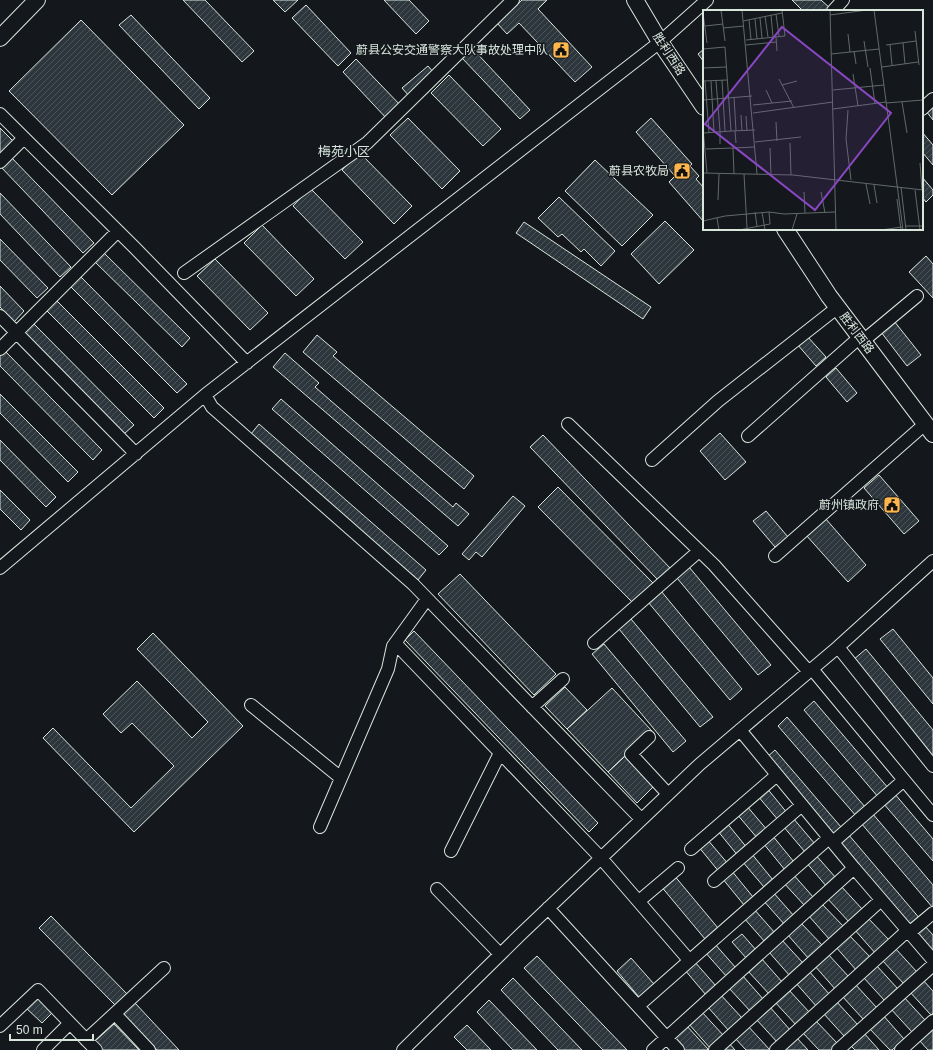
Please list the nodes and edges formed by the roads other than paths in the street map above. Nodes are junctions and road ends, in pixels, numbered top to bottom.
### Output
1 (38, 0) edge
2 (514, 0) edge
3 (635, 0) edge
4 (708, 0) edge
5 (843, 0) edge
6 (834, 10) edge
7 (0, 38) edge
8 (660, 42) junction
9 (933, 99) edge
10 (703, 106) edge
11 (923, 107) edge
12 (0, 114) edge
13 (24, 138) junction
14 (0, 162) edge
15 (118, 230) junction
16 (786, 230) edge
17 (184, 273) dead end
18 (917, 296) dead end
19 (838, 307) junction
20 (0, 316) edge
21 (16, 333) junction
22 (862, 339) junction
23 (0, 349) edge
24 (247, 363) junction
25 (205, 395) junction
26 (568, 424) dead end
27 (929, 429) edge
28 (748, 436) dead end
29 (136, 454) junction
30 (652, 460) dead end
31 (699, 551) junction
32 (775, 556) dead end
33 (933, 561) edge
34 (0, 568) edge
35 (428, 599) junction
36 (395, 643) junction
37 (594, 643) dead end
38 (838, 647) junction
39 (811, 670) junction
40 (563, 678) dead end
41 (251, 704) dead end
42 (532, 707) junction
43 (740, 730) junction
44 (649, 737) dead end
45 (500, 753) junction
46 (933, 766) edge
47 (777, 775) junction
48 (341, 778) junction
49 (904, 780) junction
50 (668, 794) junction
51 (802, 805) junction
52 (933, 815) edge
53 (641, 819) junction
54 (320, 827) dead end
55 (831, 840) junction
56 (691, 849) dead end
57 (451, 851) dead end
58 (601, 858) junction
59 (678, 868) dead end
60 (854, 868) junction
61 (714, 881) dead end
62 (437, 888) dead end
63 (881, 900) junction
64 (638, 902) junction
65 (548, 908) junction
66 (933, 912) edge
67 (908, 932) junction
68 (500, 954) junction
69 (690, 960) junction
70 (933, 960) edge
71 (933, 965) edge
72 (164, 968) dead end
73 (638, 1006) junction
74 (115, 1014) junction
75 (933, 1021) edge
76 (70, 1023) junction
77 (0, 1026) edge
78 (666, 1037) junction
79 (86, 1040) junction
80 (43, 1050) edge
81 (96, 1050) edge
82 (149, 1050) edge
83 (403, 1050) edge
84 (653, 1050) edge
85 (678, 1050) edge
86 (715, 1050) edge
87 (776, 1050) edge
88 (838, 1050) edge
89 (901, 1050) edge

1 - 7 main road
2 - 17 street
3 - 8 main road, 胜利西路
4 - 8 street
5 - 6 street
8 - 10 main road, 胜利西路
8 - 24 street
9 - 11 street
12 - 13 street
13 - 14 street
13 - 15 street
15 - 21 street
15 - 24 street
16 - 19 main road, 胜利西路
18 - 22 street
19 - 22 main road, 胜利西路
19 - 30 street
20 - 21 street
21 - 23 street
21 - 29 street
22 - 27 main road, 胜利西路
22 - 28 street
24 - 25 street
25 - 29 street
25 - 35 street
26 - 31 street
27 - 32 street
29 - 34 street
31 - 37 street
31 - 39 street
33 - 38 street
35 - 36 street
35 - 42 street
36 - 45 street
36 - 48 street
38 - 39 street
38 - 46 street
39 - 43 street
39 - 49 street
40 - 42 street
41 - 48 street
42 - 53 street
43 - 47 street
43 - 50 street
44 - 50 street
45 - 57 street
45 - 58 street
47 - 51 street
47 - 56 street
48 - 54 street
49 - 52 street
49 - 55 street
50 - 53 street
51 - 55 street
51 - 61 street
53 - 58 street
55 - 60 street
55 - 69 street
58 - 64 street
58 - 65 street
59 - 64 street
60 - 63 street
60 - 78 street
62 - 68 street
63 - 67 street
63 - 86 street
64 - 69 street
65 - 68 street
65 - 73 street
66 - 67 street
67 - 70 street
67 - 87 street
68 - 83 street
69 - 73 street
71 - 88 street
72 - 74 street
73 - 78 street
74 - 79 street
74 - 82 street
75 - 89 street
76 - 77 street
76 - 79 street
76 - 80 street
78 - 84 street
78 - 85 street
79 - 81 street

